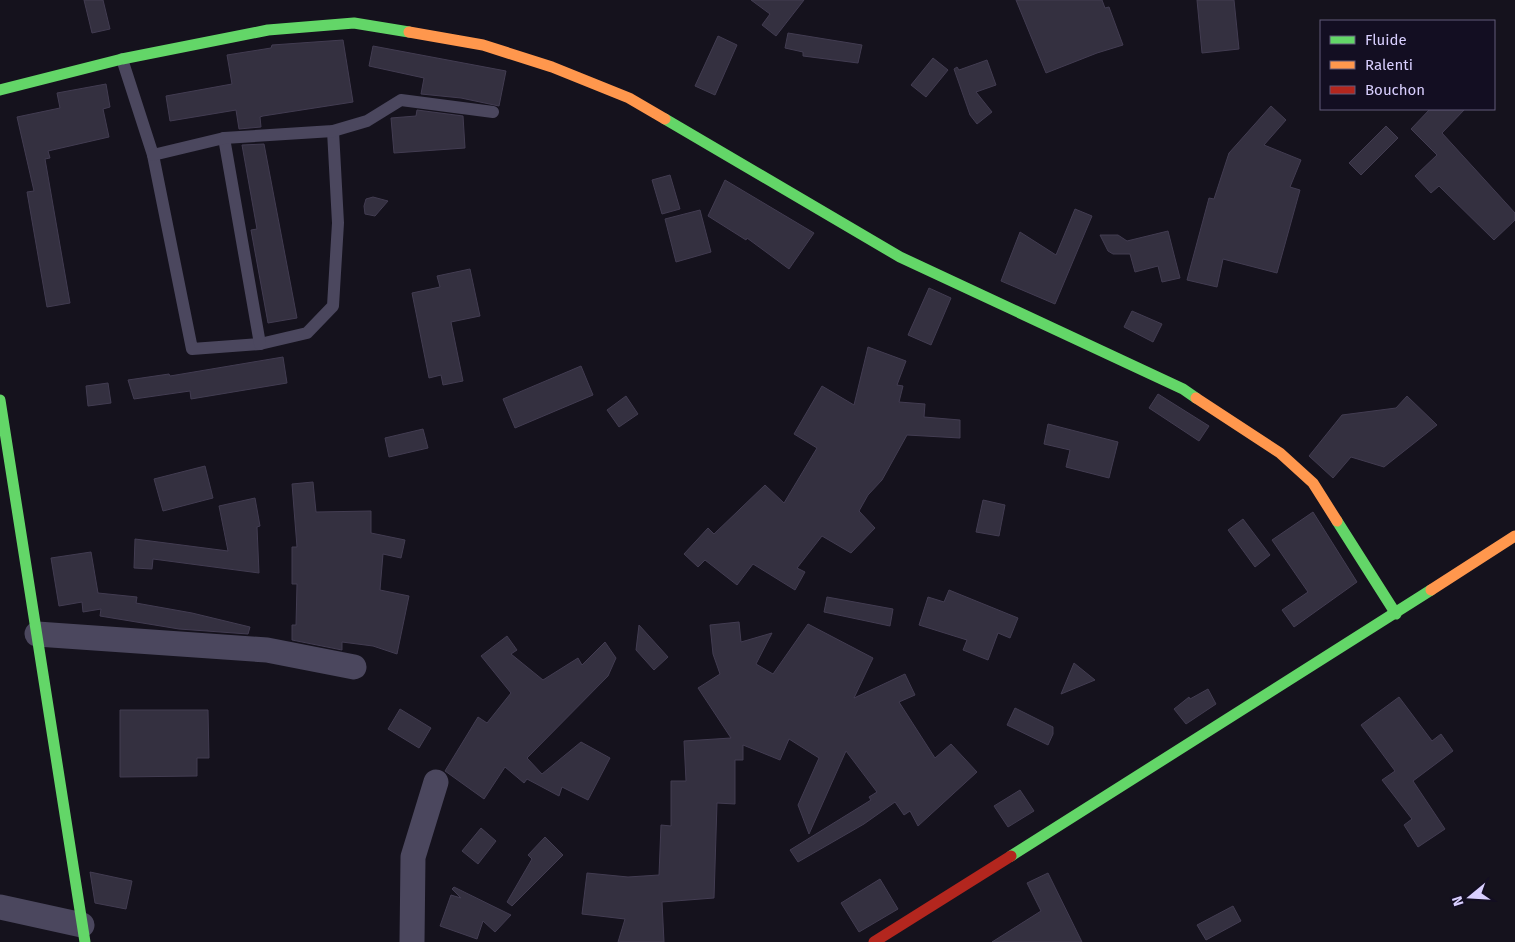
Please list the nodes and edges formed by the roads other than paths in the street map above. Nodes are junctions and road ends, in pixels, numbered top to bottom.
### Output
1 (122, 59) junction
2 (0, 90) edge
3 (493, 112) dead end
4 (333, 131) junction
5 (224, 138) junction
6 (153, 155) junction
7 (260, 344) junction
8 (0, 400) edge
9 (1515, 536) edge
10 (1396, 614) junction
11 (37, 634) junction
12 (354, 667) dead end
13 (436, 782) dead end
14 (0, 907) edge
15 (84, 933) edge
16 (412, 942) edge
17 (874, 942) edge

1 - 2 street
1 - 6 lane
1 - 10 street
3 - 4 lane
4 - 5 lane
4 - 7 lane
5 - 6 lane
5 - 7 lane
6 - 7 lane
8 - 11 street
9 - 10 street
10 - 17 street
11 - 12 street
11 - 15 street
13 - 16 street
14 - 15 street

